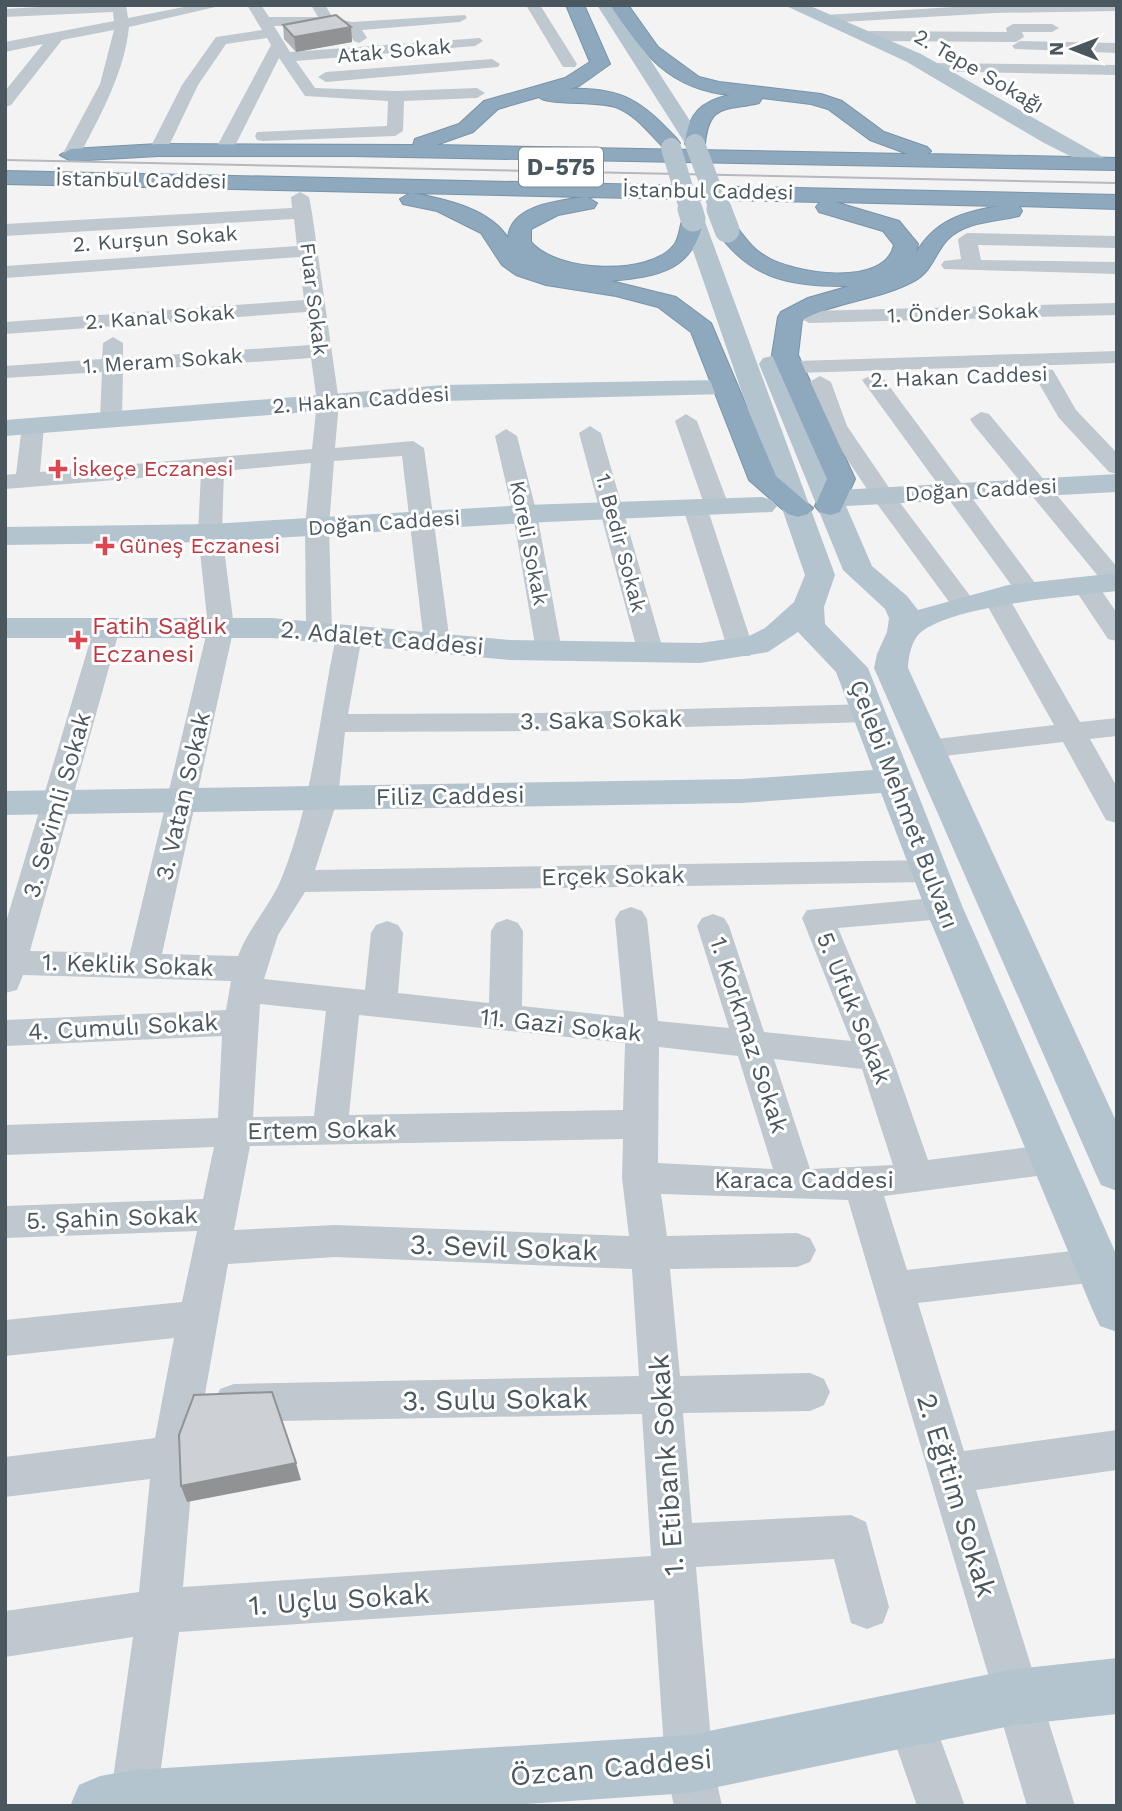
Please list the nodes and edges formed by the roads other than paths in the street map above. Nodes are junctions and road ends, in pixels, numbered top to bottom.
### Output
1 (216, 5) edge
2 (254, 5) edge
3 (318, 5) edge
4 (378, 5) edge
5 (533, 5) edge
6 (575, 5) edge
7 (590, 5) edge
8 (606, 5) edge
9 (619, 5) edge
10 (793, 5) edge
11 (120, 6) edge
12 (1052, 6) edge
13 (1113, 6) edge
14 (189, 8) edge
15 (893, 10) edge
16 (456, 12) edge
17 (5, 13) edge
18 (825, 19) junction
19 (328, 21) junction
20 (389, 24) junction
21 (123, 25) junction
22 (352, 26) junction
23 (93, 31) junction
24 (5, 35) edge
25 (870, 36) junction
26 (57, 37) junction
27 (275, 39) junction
28 (475, 40) junction
29 (889, 46) junction
30 (5, 47) edge
31 (1084, 47) junction
32 (1117, 48) edge
33 (367, 50) junction
34 (569, 64) dead end
35 (931, 68) junction
36 (1092, 70) junction
37 (1117, 70) edge
38 (388, 72) junction
39 (299, 79) junction
40 (477, 93) dead end
41 (396, 96) junction
42 (5, 102) edge
43 (263, 136) dead end
44 (1051, 139) junction
45 (670, 143) junction
46 (695, 144) junction
47 (158, 150) junction
48 (224, 150) junction
49 (351, 150) junction
50 (594, 154) junction
51 (44, 155) dead end
52 (71, 155) junction
53 (746, 157) junction
54 (967, 161) junction
55 (1059, 163) junction
56 (1112, 168) edge
57 (5, 177) edge
58 (276, 182) junction
59 (361, 194) junction
60 (641, 198) junction
61 (807, 204) junction
62 (1117, 204) edge
63 (1053, 206) junction
64 (693, 219) junction
65 (5, 230) edge
66 (727, 230) junction
67 (1117, 242) edge
68 (308, 251) junction
69 (950, 265) dead end
70 (972, 265) junction
71 (1117, 268) edge
72 (5, 272) edge
73 (743, 284) dead end
74 (315, 305) junction
75 (1117, 309) edge
76 (916, 314) junction
77 (809, 317) dead end
78 (114, 321) junction
79 (5, 328) edge
80 (760, 332) dead end
81 (321, 351) junction
82 (1117, 357) edge
83 (111, 365) junction
84 (940, 370) junction
85 (5, 372) edge
86 (1117, 373) edge
87 (1045, 375) junction
88 (806, 377) junction
89 (873, 380) junction
90 (717, 388) dead end
91 (328, 402) junction
92 (111, 418) junction
93 (981, 419) dead end
94 (686, 421) dead end
95 (33, 426) junction
96 (5, 428) edge
97 (590, 433) dead end
98 (506, 436) dead end
99 (323, 453) junction
100 (213, 464) junction
101 (1117, 467) edge
102 (16, 481) edge
103 (1117, 483) edge
104 (1035, 487) junction
105 (954, 491) junction
106 (883, 496) junction
107 (809, 504) junction
108 (706, 507) junction
109 (613, 511) junction
110 (525, 514) junction
111 (421, 520) junction
112 (317, 527) junction
113 (210, 533) junction
114 (5, 536) edge
115 (1116, 582) edge
116 (1085, 585) junction
117 (1029, 592) junction
118 (996, 598) junction
119 (811, 601) junction
120 (958, 606) junction
121 (893, 614) junction
122 (221, 627) junction
123 (5, 628) edge
124 (107, 628) junction
125 (1117, 633) edge
126 (334, 634) junction
127 (437, 643) junction
128 (832, 647) junction
129 (749, 648) junction
130 (549, 651) junction
131 (651, 653) junction
132 (869, 713) junction
133 (332, 723) junction
134 (1117, 727) edge
135 (1070, 732) junction
136 (928, 749) junction
137 (894, 780) junction
138 (323, 798) junction
139 (183, 800) junction
140 (5, 803) edge
141 (57, 803) junction
142 (1117, 813) edge
143 (930, 871) junction
144 (296, 881) junction
145 (944, 908) junction
146 (631, 919) dead end
147 (713, 926) dead end
148 (507, 931) dead end
149 (387, 933) dead end
150 (144, 964) junction
151 (7, 968) edge
152 (246, 994) junction
153 (344, 1001) junction
154 (380, 1005) junction
155 (505, 1019) junction
156 (5, 1033) edge
157 (642, 1034) junction
158 (752, 1044) junction
159 (875, 1057) junction
160 (639, 1124) junction
161 (330, 1130) junction
162 (1108, 1130) edge
163 (235, 1132) junction
164 (5, 1140) edge
165 (1052, 1159) junction
166 (1117, 1172) edge
167 (640, 1178) junction
168 (916, 1178) junction
169 (862, 1184) junction
170 (797, 1185) junction
171 (5, 1222) edge
172 (215, 1231) junction
173 (797, 1250) dead end
174 (650, 1252) junction
175 (1097, 1265) junction
176 (894, 1289) junction
177 (1117, 1311) edge
178 (199, 1318) junction
179 (5, 1338) edge
180 (810, 1392) dead end
181 (662, 1396) junction
182 (181, 1404) junction
183 (1117, 1450) edge
184 (173, 1456) junction
185 (952, 1473) junction
186 (5, 1477) edge
187 (674, 1562) junction
188 (867, 1607) dead end
189 (159, 1611) junction
190 (5, 1634) edge
191 (1117, 1686) edge
192 (1016, 1696) junction
193 (910, 1720) junction
194 (693, 1785) edge
195 (117, 1803) edge
196 (941, 1806) edge
197 (1051, 1806) edge

1 - 14 street
2 - 27 street
3 - 19 street
4 - 20 street
5 - 34 street
6 - 49 highway
7 - 45 main road, Çelebi Mehmet Bulvarı
8 - 46 main road
9 - 54 highway
10 - 18 main road, 2. Tepe Sokağı
11 - 17 street
11 - 21 street
12 - 13 street
12 - 15 street
14 - 21 street
15 - 18 street
16 - 20 street
16 - 28 street
18 - 25 main road, 2. Tepe Sokağı
19 - 22 street
19 - 27 street
20 - 22 street
21 - 23 street
21 - 52 street
22 - 33 street
23 - 24 street
23 - 26 street
25 - 29 main road, 2. Tepe Sokağı
25 - 31 street
26 - 30 street
26 - 42 street
27 - 33 street
27 - 39 street
27 - 47 street
27 - 48 street
28 - 33 street
28 - 38 street, Atak Sokak
29 - 31 street
29 - 35 main road, 2. Tepe Sokağı
31 - 32 street
31 - 36 street
33 - 38 street
35 - 36 street
35 - 44 main road, 2. Tepe Sokağı
36 - 37 street
38 - 39 street, Atak Sokak
39 - 41 street
40 - 41 street
41 - 43 street
44 - 55 highway
44 - 56 main road, 2. Tepe Sokağı
45 - 50 highway
45 - 64 main road, Çelebi Mehmet Bulvarı, bridge
46 - 53 highway
46 - 66 main road, bridge
47 - 48 highway
47 - 52 highway
48 - 49 highway
49 - 50 highway
50 - 53 highway
51 - 52 highway, İstanbul Caddesi / D-575
52 - 56 highway, İstanbul Caddesi / D-575
53 - 54 highway
54 - 55 highway
55 - 56 highway
57 - 58 highway, İstanbul Caddesi
58 - 59 highway
58 - 62 highway, İstanbul Caddesi
59 - 60 highway
59 - 107 highway
60 - 61 highway
60 - 64 highway
61 - 63 highway
61 - 66 highway
62 - 63 highway
63 - 107 highway
64 - 107 main road, Çelebi Mehmet Bulvarı
65 - 68 street, Fuar Sokak
66 - 73 main road
67 - 70 street
68 - 72 street, 2. Kurşun Sokak
68 - 74 street, Fuar Sokak
69 - 70 street
70 - 71 street
74 - 78 street, 2. Kanal Sokak
74 - 81 street, Fuar Sokak
75 - 76 street, 1. Önder Sokak
76 - 77 street, 1. Önder Sokak
76 - 84 street
78 - 79 street, 2. Kanal Sokak
78 - 83 street
80 - 107 main road, Çelebi Mehmet Bulvarı
81 - 83 street, 1. Meram Sokak
81 - 91 street, Fuar Sokak
82 - 84 street
83 - 85 street, 1. Meram Sokak
83 - 92 street
84 - 87 street, 2. Hakan Caddesi
84 - 88 street
84 - 89 street, 2. Hakan Caddesi
86 - 87 street, 2. Hakan Caddesi
87 - 101 street
88 - 89 street, 2. Hakan Caddesi
88 - 106 street
89 - 105 street
90 - 91 main road, 2. Hakan Caddesi
91 - 92 main road, 2. Hakan Caddesi
91 - 99 street, Fuar Sokak
92 - 95 main road, 2. Hakan Caddesi
93 - 104 street
94 - 108 street
95 - 96 main road, 2. Hakan Caddesi
95 - 102 street
97 - 109 street, 1. Bedir Sokak
98 - 110 street, Koreli Sokak
99 - 100 street
99 - 111 street
99 - 112 street, Fuar Sokak
100 - 102 street
100 - 113 street, 3. Vatan Sokak
103 - 104 main road, Doğan Caddesi
104 - 105 main road, Doğan Caddesi
104 - 115 street
105 - 106 main road, Doğan Caddesi
105 - 117 street
106 - 107 main road, Doğan Caddesi
106 - 120 street
107 - 108 main road, Doğan Caddesi
107 - 119 main road, Çelebi Mehmet Bulvarı
107 - 121 main road, Çelebi Mehmet Bulvarı
108 - 109 main road, Doğan Caddesi
108 - 129 street
109 - 110 main road, Doğan Caddesi
109 - 131 street, 1. Bedir Sokak
110 - 111 main road, Doğan Caddesi
110 - 130 street, Koreli Sokak
111 - 112 main road, Doğan Caddesi
111 - 127 street
112 - 113 main road, Doğan Caddesi
112 - 126 street, Fuar Sokak
113 - 114 main road, Doğan Caddesi
113 - 122 street, 3. Vatan Sokak
115 - 116 main road
116 - 117 main road
116 - 125 street
117 - 118 main road
118 - 120 main road
118 - 135 street
119 - 121 main road
119 - 128 main road, Çelebi Mehmet Bulvarı
119 - 129 main road
120 - 121 main road
121 - 128 main road
121 - 136 main road, Çelebi Mehmet Bulvarı
122 - 124 main road, 2. Adalet Caddesi
122 - 126 main road, 2. Adalet Caddesi
122 - 139 street, 3. Vatan Sokak
123 - 124 main road, 2. Adalet Caddesi
124 - 141 street, 3. Sevimli Sokak
126 - 127 main road, 2. Adalet Caddesi
126 - 133 street, Fuar Sokak
127 - 130 main road, 2. Adalet Caddesi
128 - 129 main road, 2. Adalet Caddesi
128 - 132 main road, Çelebi Mehmet Bulvarı
129 - 131 main road, 2. Adalet Caddesi
130 - 131 main road, 2. Adalet Caddesi
132 - 133 street, 3. Saka Sokak
132 - 137 main road, Çelebi Mehmet Bulvarı
133 - 138 street, Fuar Sokak
134 - 135 street
135 - 136 street
135 - 142 street
136 - 162 main road, Çelebi Mehmet Bulvarı
137 - 138 main road, Filiz Caddesi
137 - 143 main road, Çelebi Mehmet Bulvarı
138 - 139 main road, Filiz Caddesi
138 - 144 street, Fuar Sokak
139 - 141 main road, Filiz Caddesi
139 - 150 street, 3. Vatan Sokak
140 - 141 main road, Filiz Caddesi
141 - 151 street, 3. Sevimli Sokak
143 - 144 street, Erçek Sokak
143 - 145 main road, Çelebi Mehmet Bulvarı
144 - 152 street, Fuar Sokak
145 - 159 street, 5. Ufuk Sokak
145 - 165 main road, Çelebi Mehmet Bulvarı
146 - 157 street, 1. Etibank Sokak
147 - 158 street, 1. Korkmaz Sokak
148 - 155 street
149 - 154 street
150 - 151 street, 1. Keklik Sokak
150 - 152 street, 1. Keklik Sokak
152 - 153 street, 11. Gazi Sokak
152 - 156 street, 4. Cumulı Sokak
152 - 163 street, Fuar Sokak
153 - 154 street, 11. Gazi Sokak
153 - 161 street
154 - 155 street, 11. Gazi Sokak
155 - 157 street, 11. Gazi Sokak
157 - 158 street, 11. Gazi Sokak
157 - 160 street, 1. Etibank Sokak
158 - 159 street, 11. Gazi Sokak
158 - 170 street, 1. Korkmaz Sokak
159 - 168 street, 5. Ufuk Sokak
160 - 161 street, Ertem Sokak
160 - 167 street, 1. Etibank Sokak
161 - 163 street, Ertem Sokak
162 - 166 main road, Çelebi Mehmet Bulvarı
163 - 164 street, Ertem Sokak
163 - 172 street, Fuar Sokak
165 - 168 street, Karaca Caddesi
165 - 175 main road, Çelebi Mehmet Bulvarı
167 - 170 street, Karaca Caddesi
167 - 174 street, 1. Etibank Sokak
168 - 169 street, Karaca Caddesi
169 - 170 street, Karaca Caddesi
169 - 176 street, 2. Eğitim Sokak
171 - 172 street, 5. Şahin Sokak
172 - 174 street, 3. Sevil Sokak
172 - 178 street, Fuar Sokak
173 - 174 street, 3. Sevil Sokak
174 - 181 street, 1. Etibank Sokak
175 - 176 street
175 - 177 main road, Çelebi Mehmet Bulvarı
176 - 185 street, 2. Eğitim Sokak
178 - 179 street
178 - 182 street, Fuar Sokak
180 - 181 street, 3. Sulu Sokak
181 - 182 street, 3. Sulu Sokak
181 - 187 street, 1. Etibank Sokak
182 - 184 street, Fuar Sokak
183 - 185 street
184 - 186 street
184 - 189 street, Fuar Sokak
185 - 192 street, 2. Eğitim Sokak
187 - 188 street, 1. Uçlu Sokak
187 - 189 street, 1. Uçlu Sokak
187 - 194 street, 1. Etibank Sokak
189 - 190 street, 1. Uçlu Sokak
189 - 195 street, Fuar Sokak
191 - 192 main road, Özcan Caddesi
192 - 193 main road, Özcan Caddesi
192 - 197 street, 2. Eğitim Sokak
193 - 194 main road, Özcan Caddesi
193 - 196 street
194 - 195 main road, Özcan Caddesi

